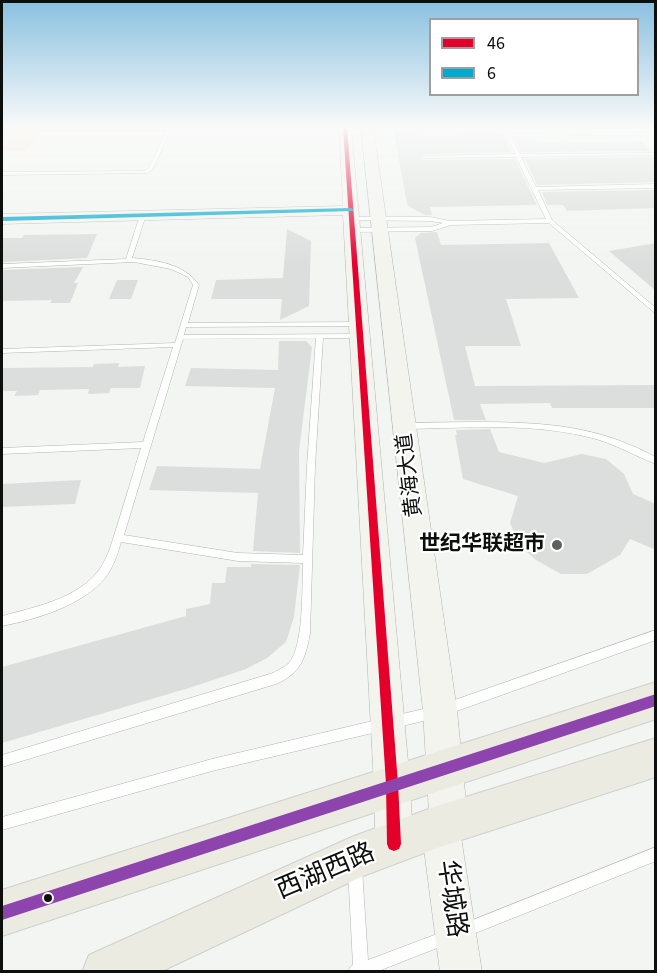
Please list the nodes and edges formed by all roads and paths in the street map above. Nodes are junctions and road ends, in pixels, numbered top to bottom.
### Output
1 (116, 172) edge
2 (348, 172) edge
3 (373, 172) edge
4 (526, 172) edge
5 (2, 174) edge
6 (656, 186) edge
7 (534, 189) junction
8 (143, 215) junction
9 (2, 219) edge
10 (352, 220) junction
11 (550, 221) junction
12 (450, 223) junction
13 (380, 224) junction
14 (128, 261) junction
15 (2, 266) edge
16 (656, 312) edge
17 (185, 325) junction
18 (360, 330) junction
19 (320, 336) junction
20 (180, 341) junction
21 (2, 351) edge
22 (405, 426) junction
23 (147, 444) junction
24 (2, 451) edge
25 (656, 461) edge
26 (118, 538) junction
27 (308, 559) junction
28 (2, 621) edge
29 (656, 635) edge
30 (656, 700) edge
31 (440, 711) junction
32 (388, 723) junction
33 (656, 757) edge
34 (2, 761) edge
35 (443, 768) junction
36 (392, 784) junction
37 (2, 824) edge
38 (444, 825) junction
39 (394, 844) junction
40 (656, 854) edge
41 (354, 858) junction
42 (2, 913) edge
43 (458, 953) edge
44 (359, 971) edge
45 (106, 972) edge

1 - 5 lane
2 - 10 street, 黄海大道
3 - 13 street, 黄海大道
4 - 7 lane
6 - 7 lane
7 - 11 lane
8 - 9 street
8 - 10 street
8 - 14 lane
10 - 13 lane
10 - 13 lane
10 - 18 street, 黄海大道
11 - 12 lane
11 - 16 lane
12 - 13 lane
12 - 13 lane
13 - 22 street, 黄海大道
14 - 15 lane
14 - 17 lane
17 - 18 lane
17 - 20 lane
18 - 19 lane
18 - 32 street, 黄海大道
19 - 20 lane
19 - 27 lane
20 - 21 lane
20 - 23 lane
22 - 25 lane
22 - 31 street, 黄海大道
23 - 24 lane
23 - 26 lane
26 - 27 lane
26 - 28 lane
27 - 34 lane
29 - 31 lane
30 - 35 main road
31 - 32 lane
31 - 35 street, 黄海大道
32 - 36 street, 黄海大道
32 - 37 lane
33 - 38 main road, 西湖西路
35 - 36 main road
35 - 38 street, 黄海大道
36 - 39 street, 黄海大道
36 - 42 main road
38 - 39 main road, 西湖西路
38 - 43 street, 华城路
39 - 41 main road, 西湖西路
40 - 43 lane
41 - 44 lane
41 - 45 main road, 西湖西路
43 - 44 lane

